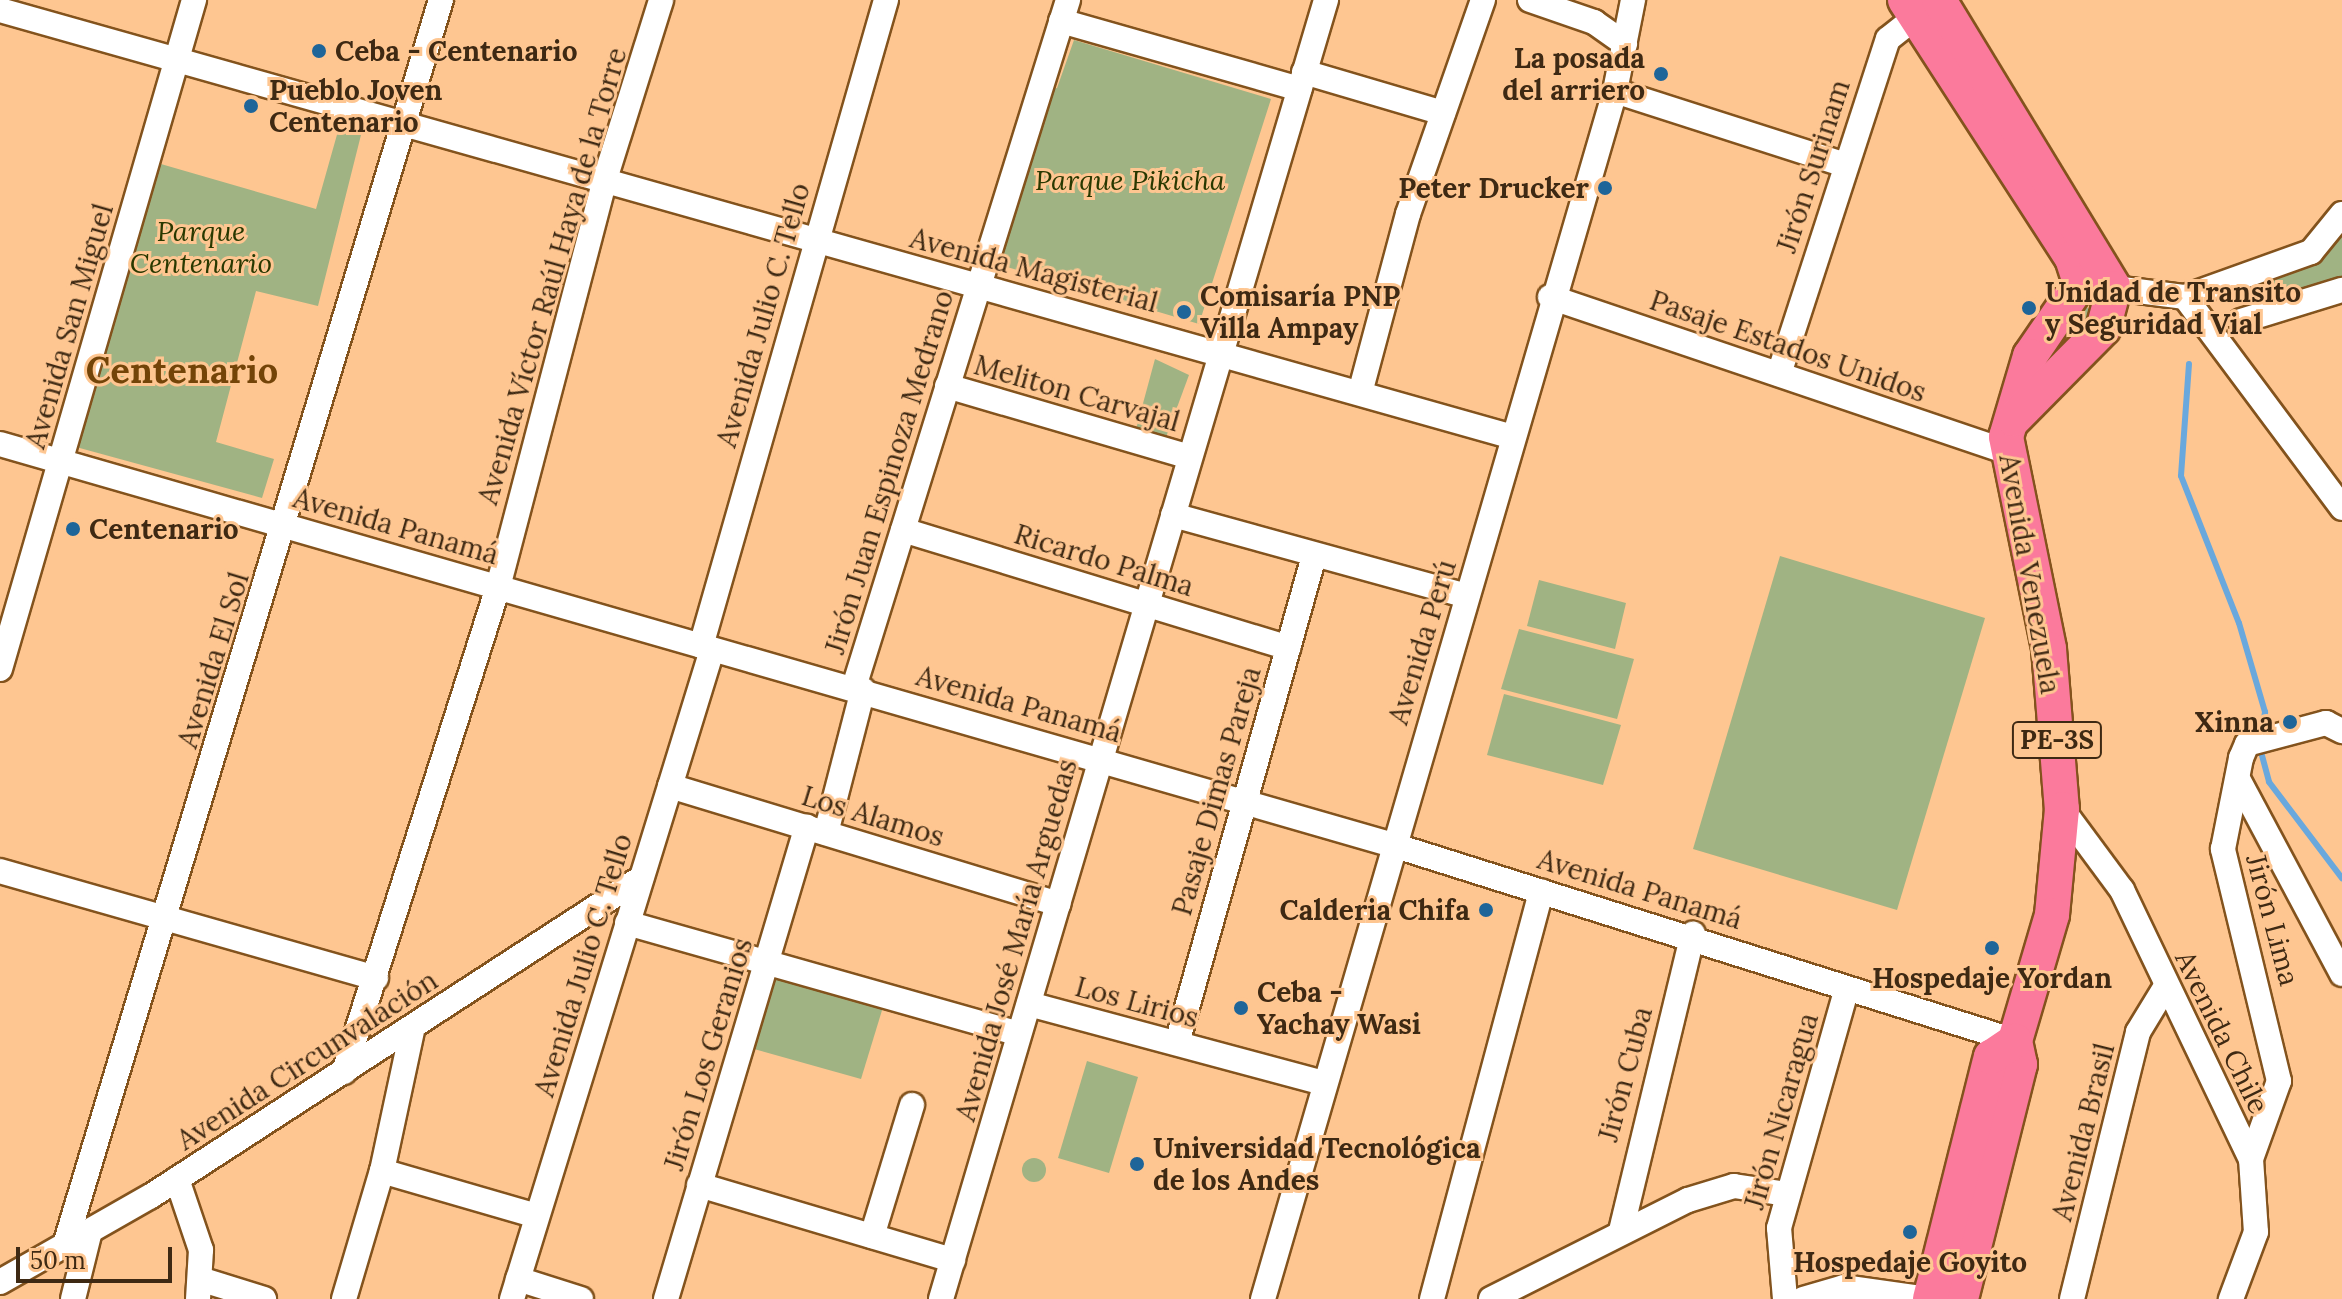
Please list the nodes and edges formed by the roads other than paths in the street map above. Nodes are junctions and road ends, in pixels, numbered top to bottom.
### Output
1 (194, 0) edge
2 (441, 0) edge
3 (661, 0) edge
4 (886, 0) edge
5 (1326, 0) edge
6 (1483, 0) edge
7 (1530, 0) edge
8 (1633, 0) edge
9 (1924, 4) edge
10 (0, 10) edge
11 (1064, 11) edge
12 (1625, 44) junction
13 (177, 62) junction
14 (1302, 81) junction
15 (1615, 91) junction
16 (1443, 113) junction
17 (408, 125) junction
18 (1843, 164) junction
19 (606, 176) junction
20 (2342, 214) edge
21 (815, 241) junction
22 (2233, 280) junction
23 (2080, 283) junction
24 (977, 286) junction
25 (2114, 288) junction
26 (2342, 290) edge
27 (1550, 297) junction
28 (2185, 297) junction
29 (2241, 321) junction
30 (1221, 353) junction
31 (2228, 357) junction
32 (1779, 374) junction
33 (947, 386) junction
34 (1360, 393) junction
35 (1513, 437) junction
36 (0, 444) edge
37 (2006, 444) junction
38 (1190, 457) junction
39 (62, 461) junction
40 (2342, 508) edge
41 (1173, 515) junction
42 (286, 525) junction
43 (903, 530) junction
44 (1314, 556) junction
45 (498, 587) junction
46 (1467, 596) junction
47 (1147, 604) junction
48 (706, 648) junction
49 (1288, 648) junction
50 (0, 669) edge
51 (859, 688) junction
52 (2342, 731) edge
53 (1101, 760) junction
54 (2238, 779) junction
55 (670, 786) junction
56 (1244, 801) junction
57 (2062, 809) junction
58 (817, 830) junction
59 (1393, 845) junction
60 (0, 871) edge
61 (641, 878) junction
62 (1541, 891) junction
63 (1058, 904) junction
64 (165, 917) junction
65 (627, 923) junction
66 (1693, 934) junction
67 (766, 963) junction
68 (2342, 974) edge
69 (376, 978) junction
70 (2166, 986) junction
71 (1847, 988) junction
72 (1029, 1004) junction
73 (413, 1027) junction
74 (1019, 1034) junction
75 (2015, 1041) junction
76 (1177, 1043) junction
77 (344, 1072) junction
78 (1323, 1083) junction
79 (912, 1105) dead end
80 (2251, 1159) junction
81 (382, 1171) junction
82 (177, 1179) junction
83 (699, 1185) junction
84 (1787, 1194) junction
85 (537, 1216) junction
86 (90, 1231) junction
87 (1621, 1231) junction
88 (872, 1236) junction
89 (65, 1245) junction
90 (953, 1260) junction
91 (0, 1282) edge
92 (200, 1289) edge
93 (515, 1289) edge
94 (73, 1299) edge
95 (264, 1299) edge
96 (344, 1299) edge
97 (581, 1299) edge
98 (666, 1299) edge
99 (941, 1299) edge
100 (1263, 1299) edge
101 (1434, 1299) edge
102 (1491, 1299) edge
103 (1785, 1299) edge
104 (1803, 1299) edge
105 (1929, 1299) edge
106 (1961, 1299) edge
107 (2072, 1299) edge
108 (2231, 1299) edge

1 - 13 street, Avenida San Miguel
2 - 17 street, Avenida El Sol
3 - 19 street, Avenida Víctor Raúl Haya de la Torre
4 - 21 street, Avenida Julio C. Tello
5 - 14 street, Avenida José María Arguedas
6 - 16 street
7 - 12 street
8 - 12 street, Avenida Perú
9 - 18 street, Jirón Surinam
9 - 23 highway
9 - 25 highway
10 - 13 street, Avenida Magisterial
11 - 14 street
11 - 24 street, Jirón Juan Espinoza Medrano
12 - 15 street, Avenida Perú
13 - 17 street, Avenida Magisterial
13 - 39 street, Avenida San Miguel
14 - 16 street
14 - 30 street, Avenida José María Arguedas
15 - 18 street
15 - 27 street, Avenida Perú
16 - 34 street
17 - 19 street, Avenida Magisterial
17 - 42 street, Avenida El Sol
18 - 32 street, Jirón Surinam
19 - 21 street, Avenida Magisterial
19 - 45 street, Avenida Víctor Raúl Haya de la Torre
20 - 22 street
21 - 24 street, Avenida Magisterial
21 - 48 street, Avenida Julio C. Tello
22 - 28 street
22 - 29 street
23 - 25 street
23 - 37 highway, Avenida Venezuela / PE-3S
24 - 30 street, Avenida Magisterial
24 - 33 street, Jirón Juan Espinoza Medrano
25 - 28 street
25 - 37 highway, Avenida Venezuela
26 - 29 street
27 - 32 street, Pasaje Estados Unidos
27 - 35 street, Avenida Perú
28 - 31 street
29 - 31 street
30 - 34 street, Avenida Magisterial
30 - 38 street, Avenida José María Arguedas
31 - 40 street
32 - 37 street, Pasaje Estados Unidos
33 - 38 street, Meliton Carvajal
33 - 43 street, Jirón Juan Espinoza Medrano
34 - 35 street, Avenida Magisterial
35 - 46 street, Avenida Perú
36 - 39 street, Avenida Panamá
37 - 57 highway, Avenida Venezuela / PE-3S
38 - 41 street, Avenida José María Arguedas
39 - 42 street, Avenida Panamá
39 - 50 street, Avenida San Miguel
41 - 44 street
41 - 47 street, Avenida José María Arguedas
42 - 45 street, Avenida Panamá
42 - 64 street, Avenida El Sol
43 - 47 street, Ricardo Palma
43 - 51 street, Jirón Juan Espinoza Medrano
44 - 46 street
44 - 49 street, Pasaje Dimas Pareja
45 - 48 street, Avenida Panamá
45 - 69 street, Avenida Víctor Raúl Haya de la Torre
46 - 59 street, Avenida Perú
47 - 49 street, Ricardo Palma
47 - 53 street, Avenida José María Arguedas
48 - 51 street, Avenida Panamá
48 - 55 street, Avenida Julio C. Tello
49 - 56 street, Pasaje Dimas Pareja
51 - 53 street, Avenida Panamá
51 - 58 street, Jirón Los Geranios
52 - 54 street, Jirón Lima
53 - 56 street, Avenida Panamá
53 - 63 street, Avenida José María Arguedas
54 - 68 street
54 - 80 street, Jirón Lima
55 - 58 street, Los Alamos
55 - 61 street, Avenida Julio C. Tello
56 - 59 street, Avenida Panamá
56 - 76 street, Pasaje Dimas Pareja
57 - 70 street, Avenida Chile
57 - 75 highway, Avenida Venezuela / PE-3S
58 - 63 street, Los Alamos
58 - 67 street, Jirón Los Geranios
59 - 62 street, Avenida Panamá
59 - 78 street, Avenida Perú
60 - 64 street
61 - 65 street, Avenida Julio C. Tello
61 - 73 street, Avenida Circunvalación
62 - 66 street, Avenida Panamá
62 - 101 street
63 - 72 street, Avenida José María Arguedas
64 - 69 street
64 - 89 street, Avenida El Sol
65 - 67 street
65 - 85 street, Avenida Julio C. Tello
66 - 71 street, Avenida Panamá
66 - 87 street, Jirón Cuba
67 - 74 street
67 - 83 street, Jirón Los Geranios
69 - 77 street, Avenida Víctor Raúl Haya de la Torre
70 - 80 street, Avenida Chile
70 - 107 street, Avenida Brasil
71 - 75 street, Avenida Panamá
71 - 84 street, Jirón Nicaragua
72 - 74 street, Avenida José María Arguedas
72 - 76 street, Los Lirios
73 - 77 street, Avenida Circunvalación
73 - 81 street
74 - 90 street, Avenida José María Arguedas
75 - 105 highway, Avenida Venezuela / PE-3S
75 - 106 highway, Avenida Venezuela / PE-3S
76 - 78 street, Los Lirios
77 - 82 street, Avenida Circunvalación
78 - 100 street, Avenida Perú
79 - 88 street
80 - 108 street, Avenida Chile
81 - 85 street
81 - 96 street
82 - 86 street, Avenida Circunvalación
82 - 92 street
83 - 88 street
83 - 98 street, Jirón Los Geranios
84 - 87 street
84 - 103 street, Jirón Nicaragua
85 - 93 street, Avenida Julio C. Tello
86 - 89 street, Avenida Circunvalación
86 - 94 street
87 - 102 street
88 - 90 street
89 - 91 street, Avenida Circunvalación
90 - 99 street, Avenida José María Arguedas
92 - 95 street
93 - 97 street
104 - 105 street

